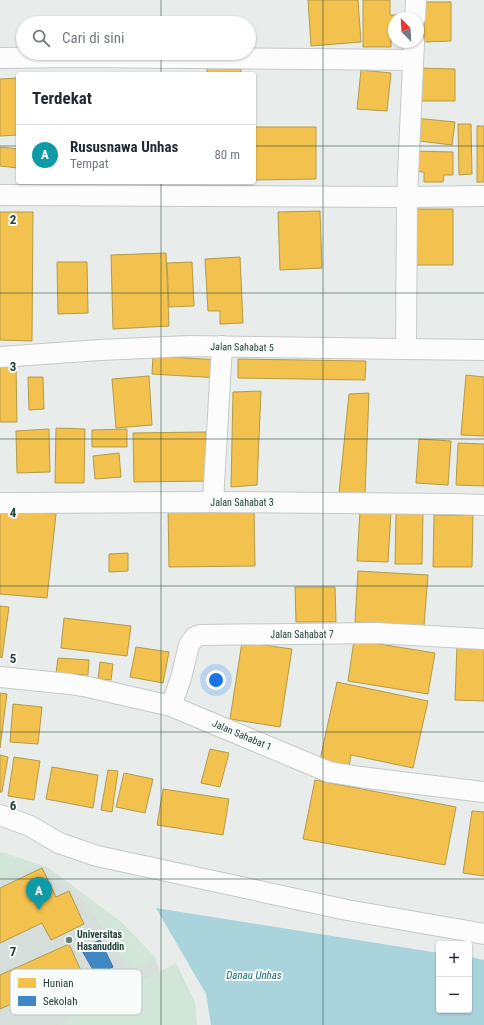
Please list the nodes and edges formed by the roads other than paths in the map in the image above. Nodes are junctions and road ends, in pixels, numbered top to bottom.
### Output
1 (416, 0) edge
2 (415, 12) edge
3 (413, 51) edge
4 (256, 54) edge
5 (0, 58) edge
6 (16, 58) edge
7 (0, 195) edge
8 (484, 196) edge
9 (407, 197) junction
10 (222, 346) junction
11 (406, 348) junction
12 (484, 350) edge
13 (0, 357) edge
14 (213, 502) junction
15 (0, 503) edge
16 (484, 505) edge
17 (484, 639) edge
18 (0, 677) edge
19 (171, 706) junction
20 (484, 792) edge
21 (0, 814) edge
22 (484, 934) edge

1 - 2 street
3 - 4 street
3 - 9 street
5 - 6 street
7 - 9 street
8 - 9 street
9 - 11 street
10 - 11 street, Jalan Sahabat 5
10 - 13 street, Jalan Sahabat 5
10 - 14 street
11 - 12 street, Jalan Sahabat 5
14 - 15 street, Jalan Sahabat 3
14 - 16 street, Jalan Sahabat 3
17 - 19 street, Jalan Sahabat 7
18 - 19 street, Jalan Sahabat 1
19 - 20 street, Jalan Sahabat 1
21 - 22 street

